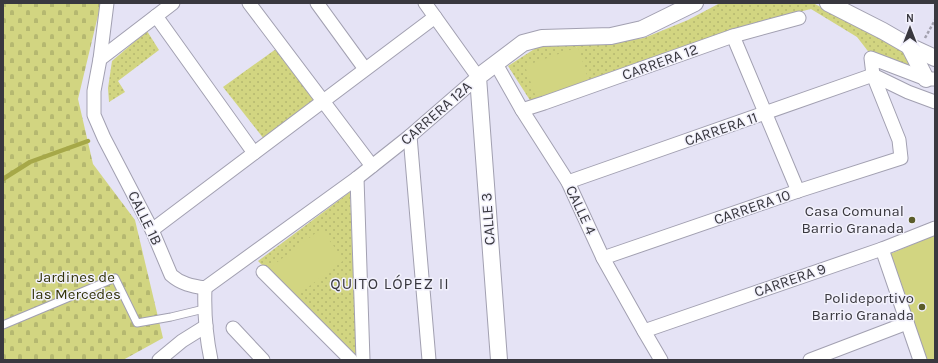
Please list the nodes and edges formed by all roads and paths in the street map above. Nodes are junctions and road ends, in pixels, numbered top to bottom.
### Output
1 (107, 3) edge
2 (173, 3) edge
3 (249, 3) edge
4 (317, 3) edge
5 (425, 3) edge
6 (695, 3) edge
7 (828, 3) edge
8 (156, 16) junction
9 (435, 17) junction
10 (799, 18) dead end
11 (935, 20) edge
12 (733, 36) junction
13 (913, 48) junction
14 (935, 58) edge
15 (100, 59) junction
16 (496, 64) junction
17 (365, 69) junction
18 (873, 75) junction
19 (478, 77) junction
20 (931, 79) edge
21 (323, 101) junction
22 (935, 102) edge
23 (522, 110) junction
24 (765, 113) junction
25 (410, 136) junction
26 (254, 153) junction
27 (372, 166) junction
28 (357, 178) junction
29 (568, 182) junction
30 (798, 191) junction
31 (935, 228) edge
32 (152, 230) junction
33 (882, 249) junction
34 (603, 258) junction
35 (263, 272) dead end
36 (205, 288) junction
37 (204, 309) junction
38 (907, 323) junction
39 (3, 325) edge
40 (206, 326) junction
41 (233, 328) dead end
42 (644, 331) junction
43 (159, 360) edge
44 (211, 360) edge
45 (263, 360) edge
46 (351, 360) edge
47 (363, 360) edge
48 (429, 360) edge
49 (499, 360) edge
50 (661, 360) edge
51 (810, 360) edge
52 (920, 360) edge

1 - 15 street, CALLE 1B
2 - 8 street
3 - 21 street
4 - 17 street
5 - 9 street
6 - 16 street, CARRERA 12A
7 - 13 street
8 - 15 street
8 - 26 street
9 - 17 street
9 - 19 street
10 - 12 street, CARRERA 12
11 - 13 path
12 - 23 street, CARRERA 12
12 - 24 street
13 - 14 street
13 - 20 street
15 - 32 street, CALLE 1B
16 - 19 street, CARRERA 12A
16 - 23 street, CALLE 4
17 - 21 street
18 - 20 street
18 - 22 street
18 - 24 street, CARRERA 11
18 - 30 street, CARRERA 10
19 - 25 street, CARRERA 12A
19 - 49 street, CALLE 3
21 - 26 street
21 - 27 street
23 - 29 street, CALLE 4
24 - 29 street, CARRERA 11
24 - 30 street
25 - 27 street, CARRERA 12A
25 - 48 street
26 - 32 street
27 - 28 street, CARRERA 12A
28 - 36 street, CARRERA 12A
28 - 47 street
29 - 34 street, CALLE 4
30 - 34 street, CARRERA 10
31 - 33 street, CARRERA 9
32 - 36 street, CALLE 1B
33 - 38 street
33 - 42 street, CARRERA 9
34 - 42 street, CALLE 4
35 - 46 street
36 - 37 street
37 - 39 lane
37 - 40 street
38 - 51 street
38 - 52 street
40 - 43 street
40 - 44 street
41 - 45 street
42 - 50 street, CALLE 4

